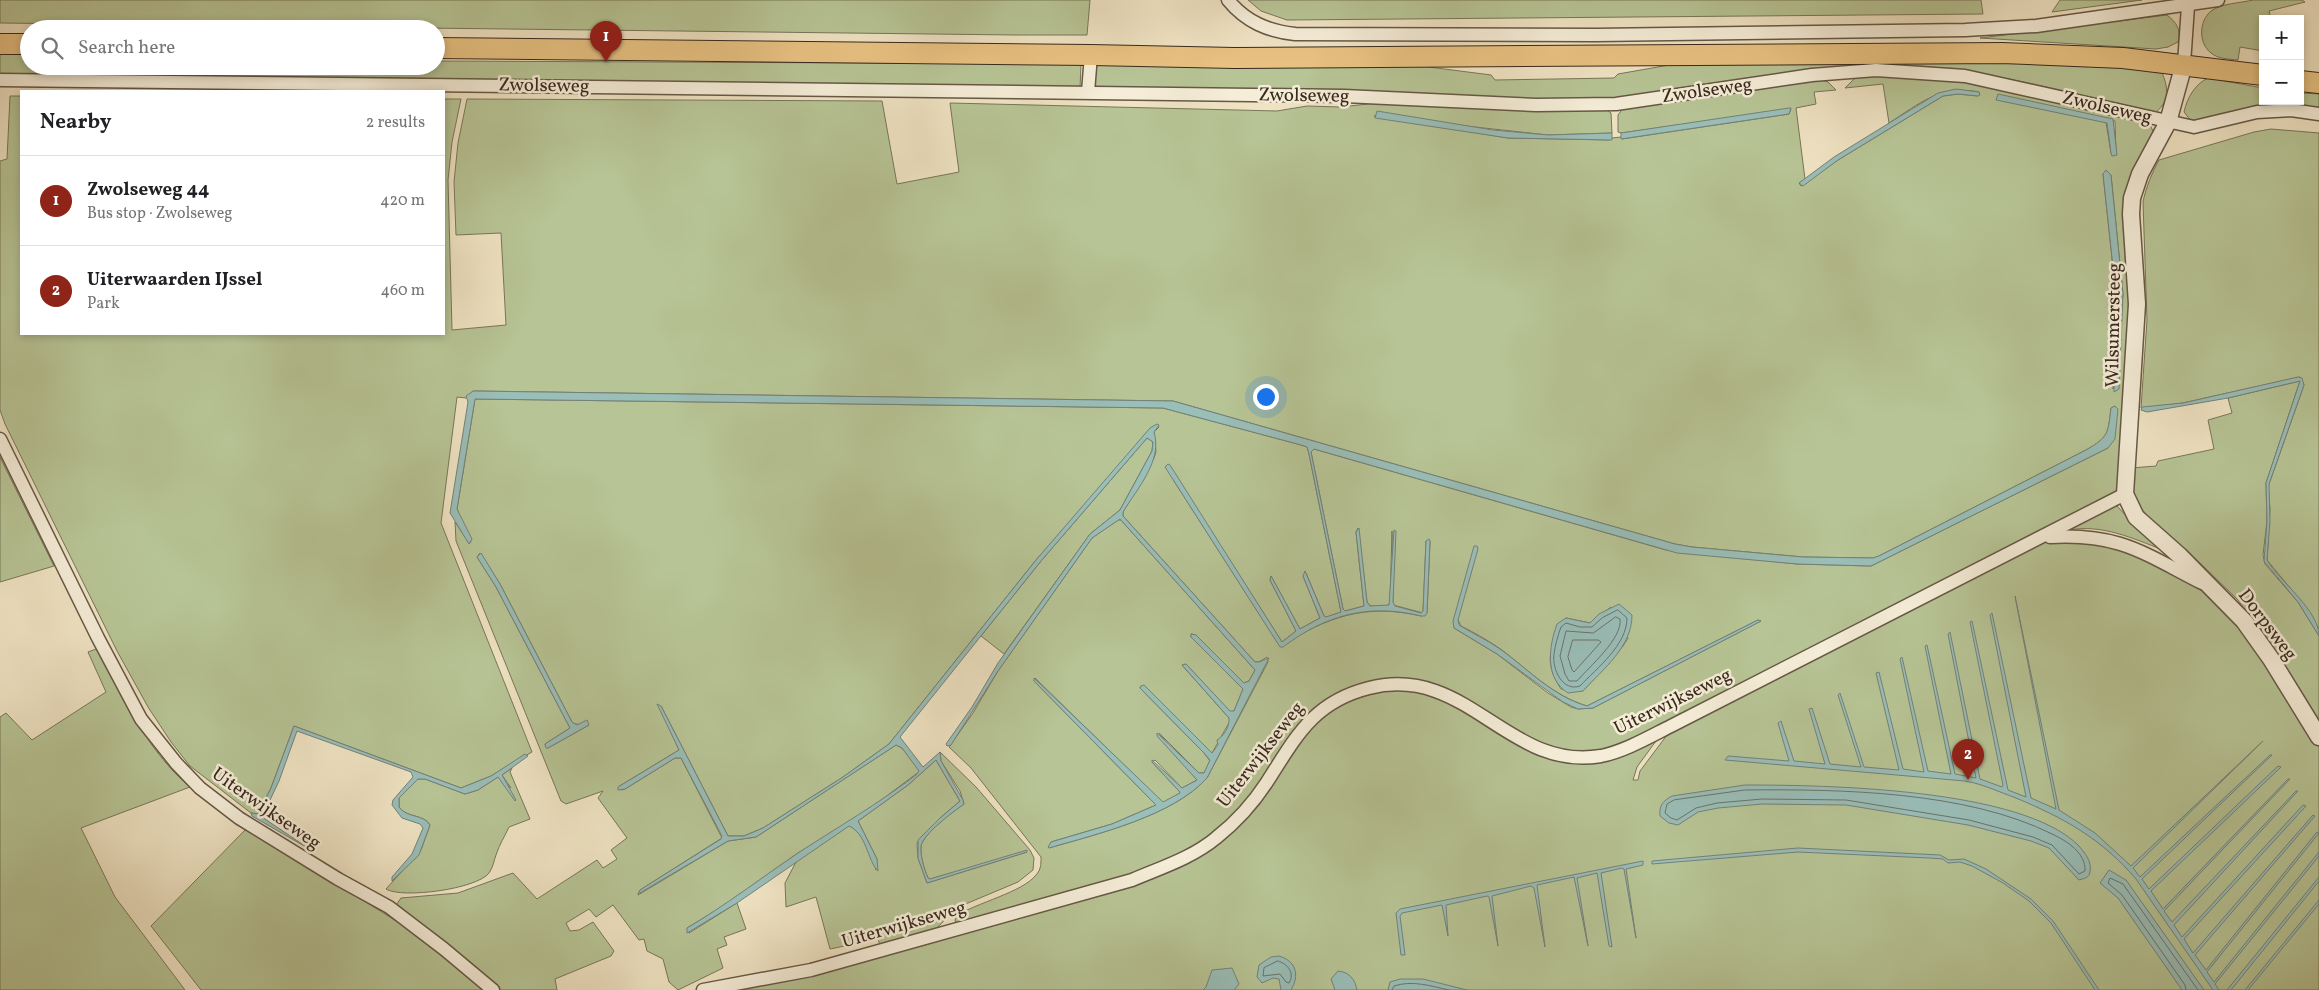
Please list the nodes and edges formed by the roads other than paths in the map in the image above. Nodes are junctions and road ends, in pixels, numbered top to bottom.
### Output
1 (1228, 0) edge
2 (2218, 0) edge
3 (2188, 6) junction
4 (0, 44) edge
5 (20, 44) edge
6 (445, 48) edge
7 (1091, 54) junction
8 (2184, 64) junction
9 (2259, 74) edge
10 (0, 80) edge
11 (2304, 82) edge
12 (2319, 84) edge
13 (1088, 92) junction
14 (2319, 114) edge
15 (2168, 122) junction
16 (0, 439) edge
17 (2125, 494) junction
18 (2045, 537) junction
19 (2214, 589) junction
20 (2319, 737) edge
21 (493, 990) edge
22 (703, 990) edge

1 - 3 street
2 - 3 street
3 - 8 street, Wilsumersteeg
4 - 5 main road
6 - 7 main road, Zwolseweg
7 - 8 main road, Zwolseweg
7 - 13 street
8 - 9 main road, Zwolseweg
8 - 15 street, Wilsumersteeg
10 - 13 street, Zwolseweg
11 - 12 main road
13 - 15 street, Zwolseweg
14 - 15 street, Zwolseweg
15 - 17 street, Wilsumersteeg
16 - 21 street, Uiterwijkseweg
17 - 18 street, Uiterwijkseweg
17 - 19 street, Wilsumersteeg
18 - 19 street, Uiterwijkseweg
18 - 22 street, Uiterwijkseweg
19 - 20 street, Dorpsweg

